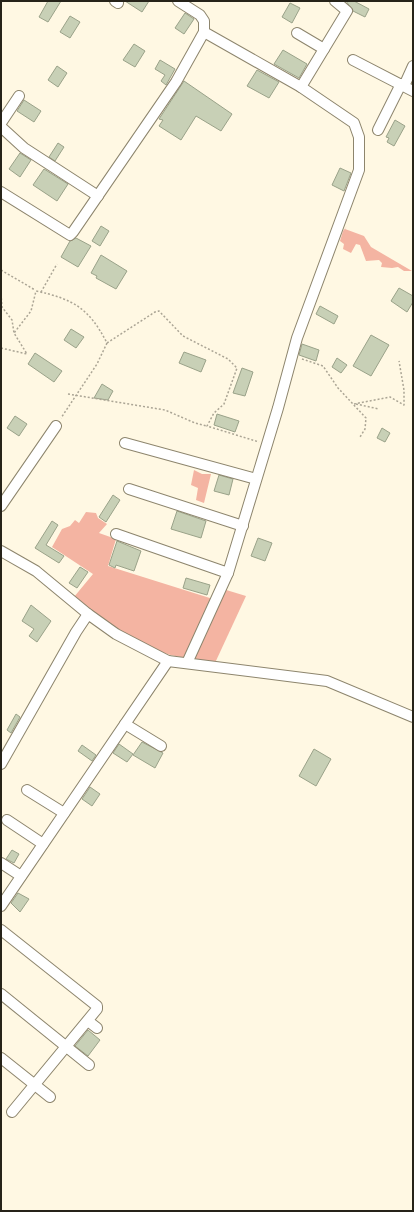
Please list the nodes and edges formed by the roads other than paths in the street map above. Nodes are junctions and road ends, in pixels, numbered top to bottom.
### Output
1 (178, 1) edge
2 (338, 2) edge
3 (204, 32) junction
4 (297, 33) dead end
5 (324, 49) junction
6 (353, 60) dead end
7 (413, 66) edge
8 (406, 87) edge
9 (301, 88) junction
10 (19, 96) dead end
11 (1, 123) edge
12 (1, 127) edge
13 (378, 130) dead end
14 (1, 192) edge
15 (98, 196) junction
16 (56, 426) road end
17 (125, 443) dead end
18 (256, 479) junction
19 (129, 489) dead end
20 (1, 506) edge
21 (243, 526) junction
22 (116, 534) dead end
23 (1, 551) edge
24 (228, 573) junction
25 (88, 614) junction
26 (168, 661) junction
27 (187, 663) junction
28 (413, 717) edge
29 (125, 724) junction
30 (161, 746) dead end
31 (1, 764) edge
32 (27, 790) dead end
33 (64, 813) junction
34 (7, 820) dead end
35 (43, 844) junction
36 (1, 863) edge
37 (21, 876) junction
38 (1, 906) edge
39 (1, 930) edge
40 (1, 994) edge
41 (88, 1021) junction
42 (97, 1028) dead end
43 (66, 1047) junction
44 (1, 1058) edge
45 (89, 1065) dead end
46 (35, 1084) junction
47 (50, 1096) dead end
48 (12, 1112) dead end

1 - 3 street
2 - 5 street
3 - 9 street
3 - 15 street
4 - 5 street
5 - 9 street
6 - 8 street
7 - 8 street
8 - 13 street
9 - 18 street
10 - 11 street
12 - 15 street
14 - 15 street
16 - 20 street
17 - 18 street
18 - 21 street
19 - 21 street
21 - 24 street
22 - 24 street
23 - 25 street
24 - 27 street
25 - 26 street
25 - 31 street
26 - 27 street
26 - 29 street
27 - 28 street
29 - 30 street
29 - 33 street
32 - 33 street
33 - 35 street
34 - 35 street
35 - 37 street
36 - 37 street
37 - 38 street
39 - 41 street
40 - 43 street
41 - 42 street
41 - 43 street
43 - 45 street
43 - 46 street
44 - 46 street
46 - 47 street
46 - 48 street

